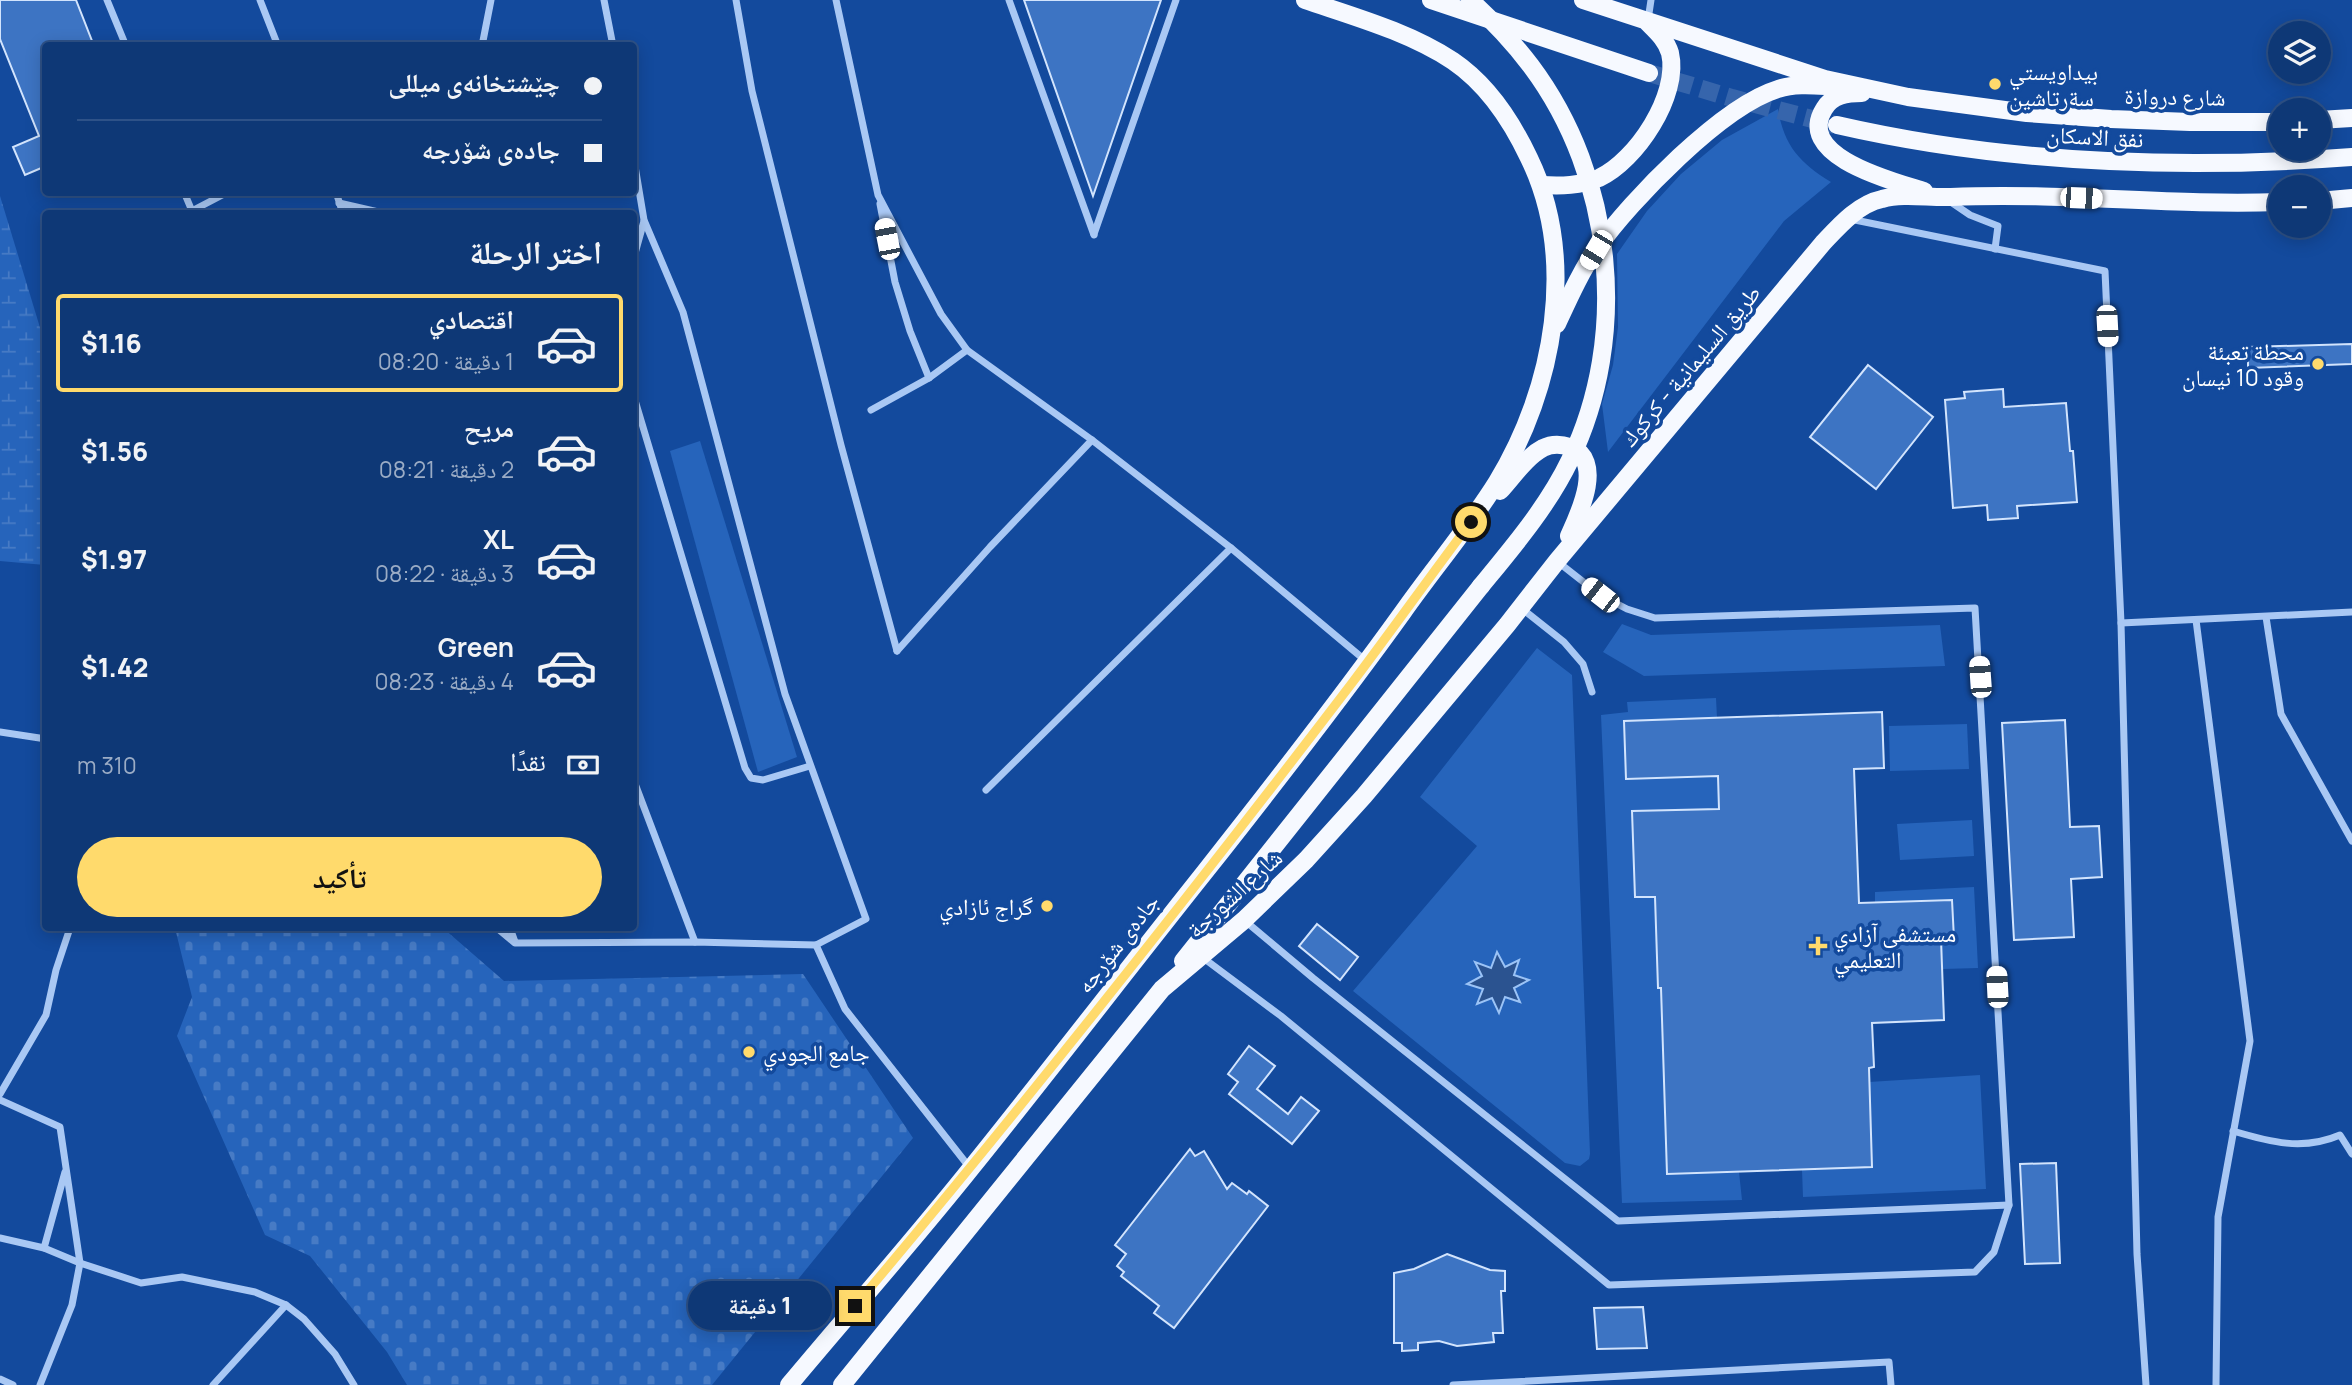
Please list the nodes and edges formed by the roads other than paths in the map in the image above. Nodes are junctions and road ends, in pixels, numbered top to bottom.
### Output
1 (107, 0) edge
2 (260, 0) edge
3 (491, 0) edge
4 (604, 0) edge
5 (736, 0) edge
6 (836, 0) edge
7 (1009, 0) edge
8 (1176, 0) edge
9 (1305, 0) edge
10 (1431, 0) edge
11 (1470, 0) edge
12 (1584, 0) edge
13 (1651, 0) edge
14 (1647, 22) junction
15 (124, 42) edge
16 (276, 42) edge
17 (483, 42) edge
18 (612, 42) edge
19 (1649, 73) tunnel mouth
20 (1860, 88) junction
21 (1908, 97) junction
22 (2352, 118) edge
23 (2331, 119) edge
24 (2268, 122) edge
25 (1837, 125) tunnel mouth
26 (2352, 157) edge
27 (637, 176) edge
28 (1541, 185) junction
29 (878, 195) junction
30 (220, 196) edge
31 (337, 196) edge
32 (1944, 197) junction
33 (2352, 198) edge
34 (2331, 200) edge
35 (340, 203) junction
36 (2268, 203) edge
37 (193, 210) edge
38 (342, 210) edge
39 (370, 210) edge
40 (1848, 219) junction
41 (645, 220) junction
42 (637, 247) edge
43 (1995, 249) junction
44 (1549, 343) junction
45 (967, 350) junction
46 (929, 378) junction
47 (637, 407) edge
48 (871, 410) dead end
49 (1092, 440) junction
50 (1471, 522) junction
51 (1231, 548) junction
52 (1555, 563) junction
53 (1520, 607) junction
54 (2352, 612) edge
55 (2266, 617) junction
56 (2196, 620) junction
57 (2121, 623) junction
58 (1367, 662) junction
59 (1592, 692) dead end
60 (0, 733) edge
61 (42, 738) edge
62 (810, 766) junction
63 (637, 788) edge
64 (986, 790) dead end
65 (2352, 841) edge
66 (1244, 920) junction
67 (69, 931) edge
68 (501, 931) edge
69 (511, 931) edge
70 (695, 942) junction
71 (515, 943) junction
72 (816, 945) junction
73 (1201, 956) junction
74 (1162, 989) junction
75 (0, 1094) edge
76 (0, 1100) edge
77 (2233, 1131) junction
78 (2352, 1154) edge
79 (66, 1168) junction
80 (971, 1169) junction
81 (2009, 1205) junction
82 (0, 1238) edge
83 (44, 1248) junction
84 (80, 1263) junction
85 (286, 1305) junction
86 (0, 1379) edge
87 (13, 1385) edge
88 (40, 1385) edge
89 (213, 1385) edge
90 (354, 1385) edge
91 (789, 1385) edge
92 (842, 1385) edge
93 (1453, 1385) edge
94 (1891, 1385) edge
95 (2146, 1385) edge
96 (2216, 1385) edge

1 - 15 street
2 - 16 street
3 - 17 street
4 - 18 street
5 - 49 street
6 - 29 street
7 - 8 street
9 - 28 main road
10 - 19 main road
11 - 74 main road, bridge
12 - 14 main road
13 - 14 street
14 - 20 main road
14 - 28 main road
20 - 21 main road, شارع دروازة
20 - 44 main road
21 - 24 main road, شارع دروازة
21 - 32 main road
22 - 23 main road
25 - 26 main road, نفق الاسكان
27 - 41 street
28 - 44 main road
29 - 45 street
29 - 46 street
30 - 37 street
31 - 35 street
32 - 36 main road
32 - 40 main road, طريق السليمانية - كركوك
32 - 43 street
33 - 34 main road
35 - 38 street
35 - 39 street
40 - 43 street
40 - 52 main road, طريق السليمانية - كركوك
41 - 42 street
41 - 62 street
43 - 57 street
44 - 50 main road
45 - 46 street
45 - 49 street
46 - 48 street
47 - 62 street
49 - 51 street
50 - 52 main road
50 - 58 main road, جادەی شۆرجە
51 - 58 street
51 - 64 street
52 - 53 main road, شارع الشورجة
52 - 81 street
53 - 59 street
53 - 66 main road, شارع الشورجة
54 - 55 street
55 - 56 street
55 - 65 street
56 - 57 street
56 - 77 street
57 - 95 street
58 - 80 main road, جادەی شۆرجە
60 - 61 street
62 - 72 street
63 - 70 street
66 - 73 main road, شارع الشورجة
66 - 81 street
67 - 75 street
68 - 71 street
69 - 71 street
70 - 71 street
70 - 72 street
72 - 80 street
73 - 74 main road, شارع الشورجة
73 - 81 street
74 - 92 main road, شارع الشورجة
76 - 79 street
77 - 78 street
77 - 96 street
79 - 83 street
79 - 84 street
80 - 91 main road, جادەی شۆرجە
82 - 83 street
83 - 84 street
84 - 85 street
84 - 88 street
85 - 89 street
85 - 90 street
86 - 87 street
93 - 94 street

